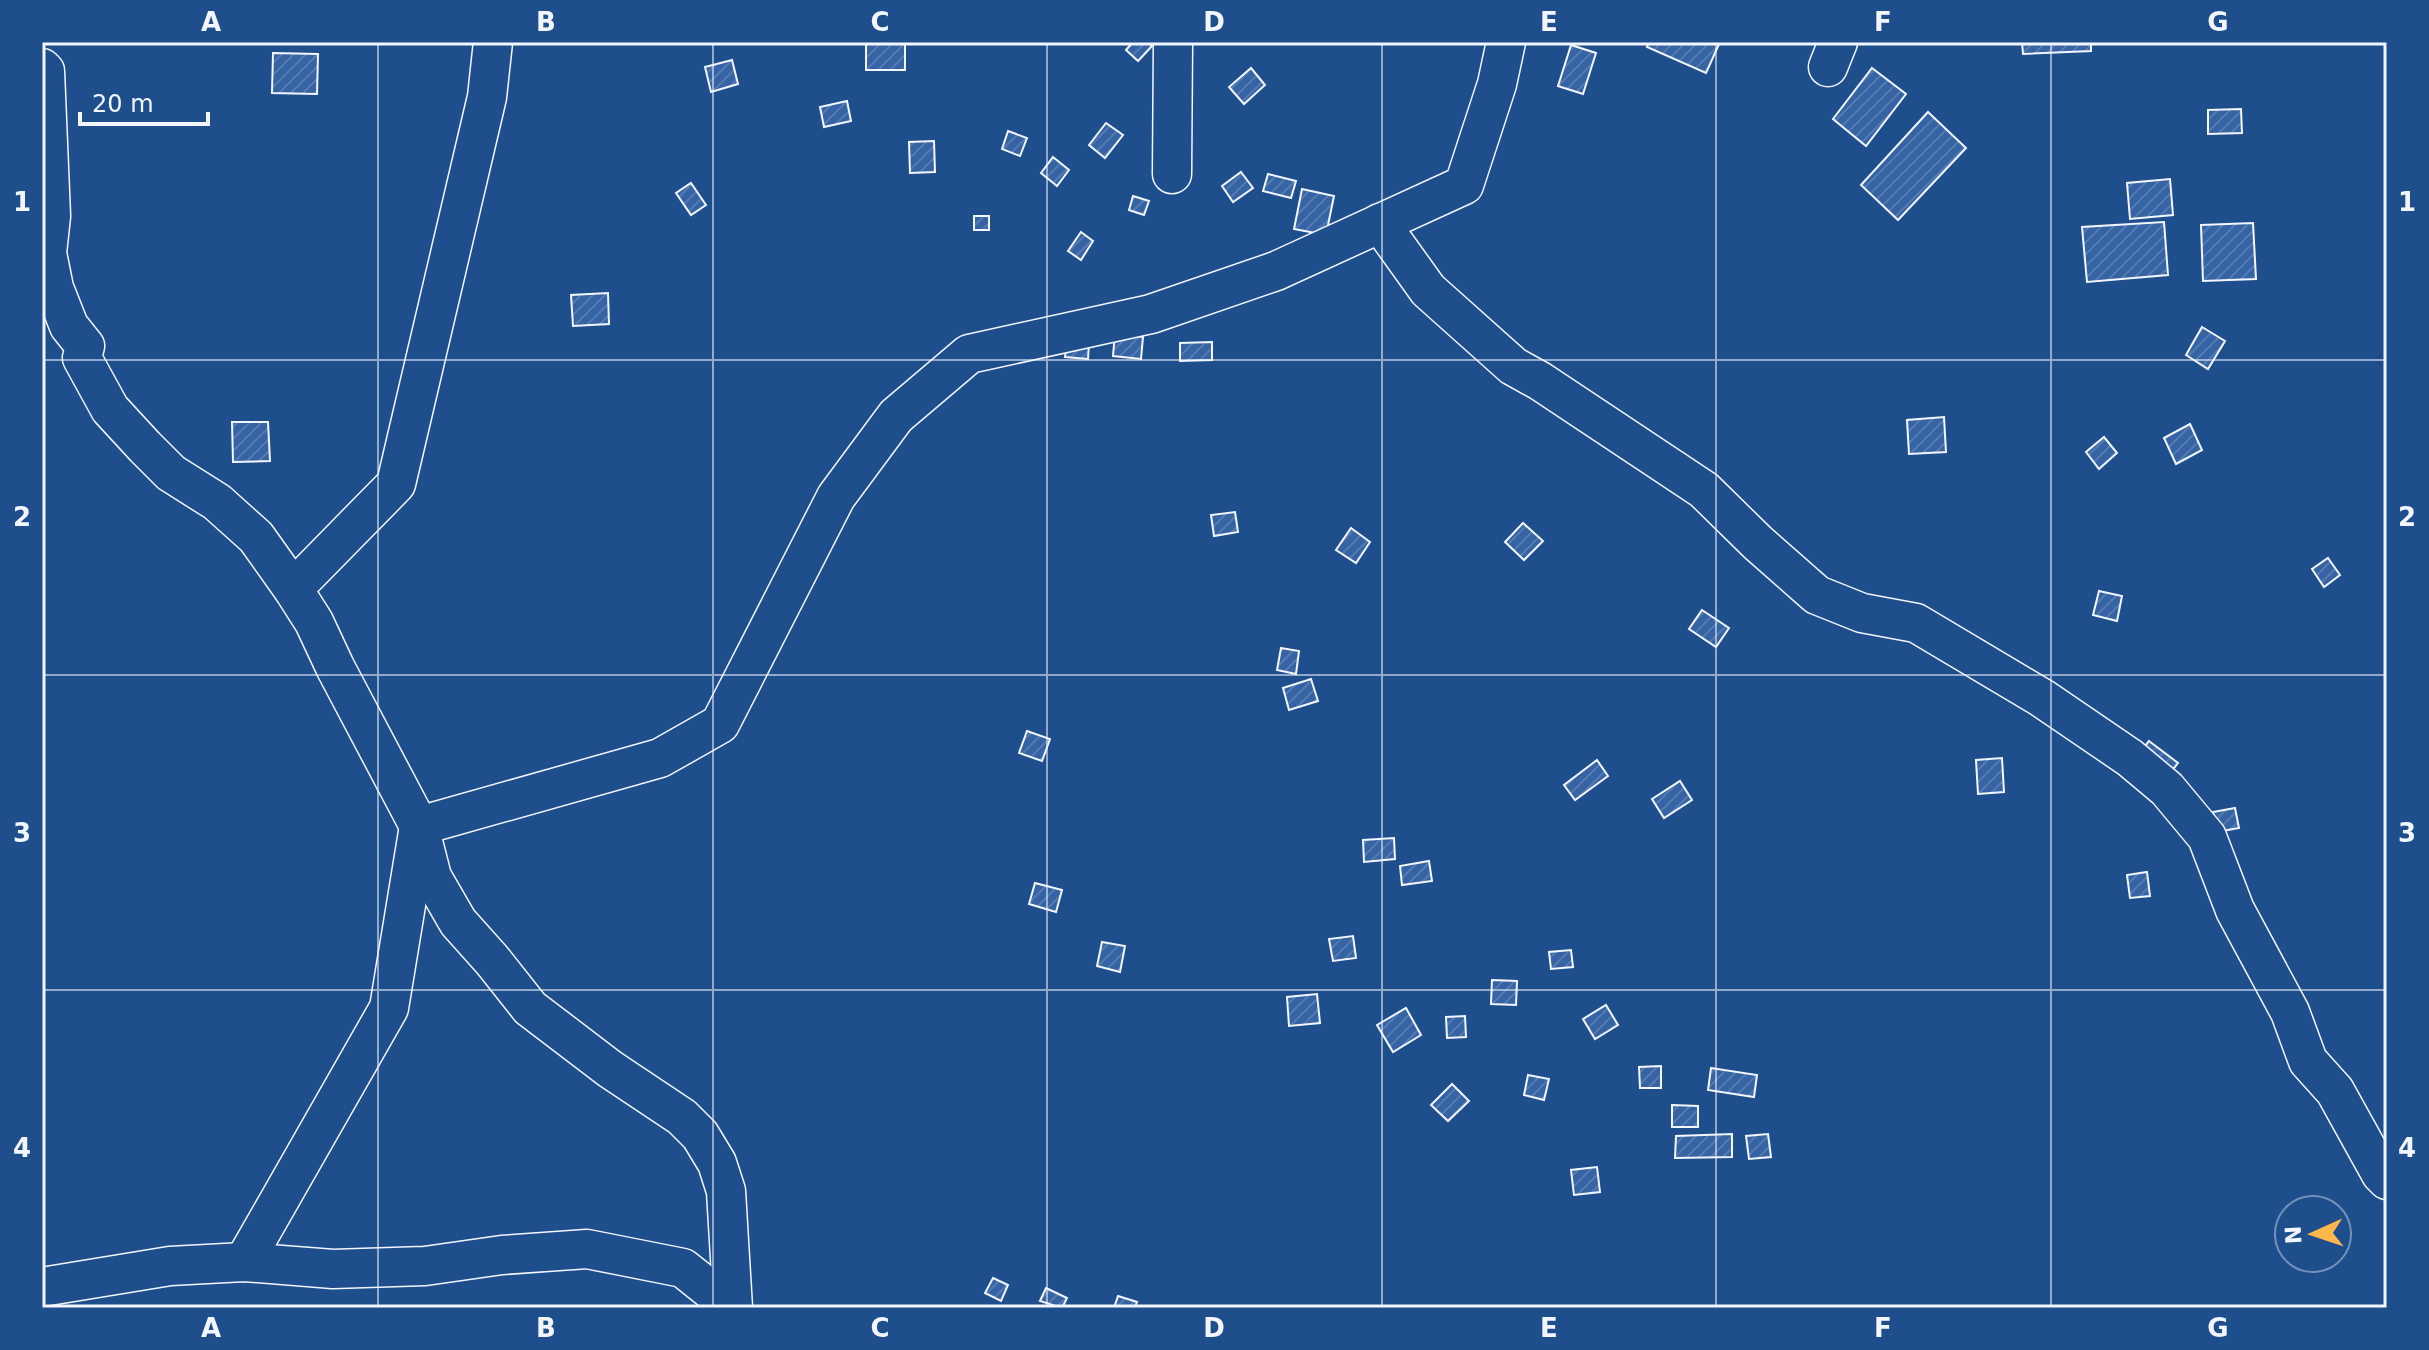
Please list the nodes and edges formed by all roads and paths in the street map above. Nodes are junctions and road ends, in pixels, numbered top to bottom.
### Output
1 (493, 42) edge
2 (1173, 42) edge
3 (1506, 42) edge
4 (42, 68) edge
5 (1172, 174) dead end
6 (1380, 223) junction
7 (293, 589) junction
8 (419, 826) junction
9 (2387, 1180) edge
10 (244, 1262) junction
11 (42, 1287) edge
12 (733, 1308) edge

1 - 7 street
2 - 5 street
3 - 6 street
4 - 7 street
6 - 8 street
6 - 9 street
7 - 8 street
8 - 10 street
8 - 12 street
10 - 11 street
10 - 12 street

